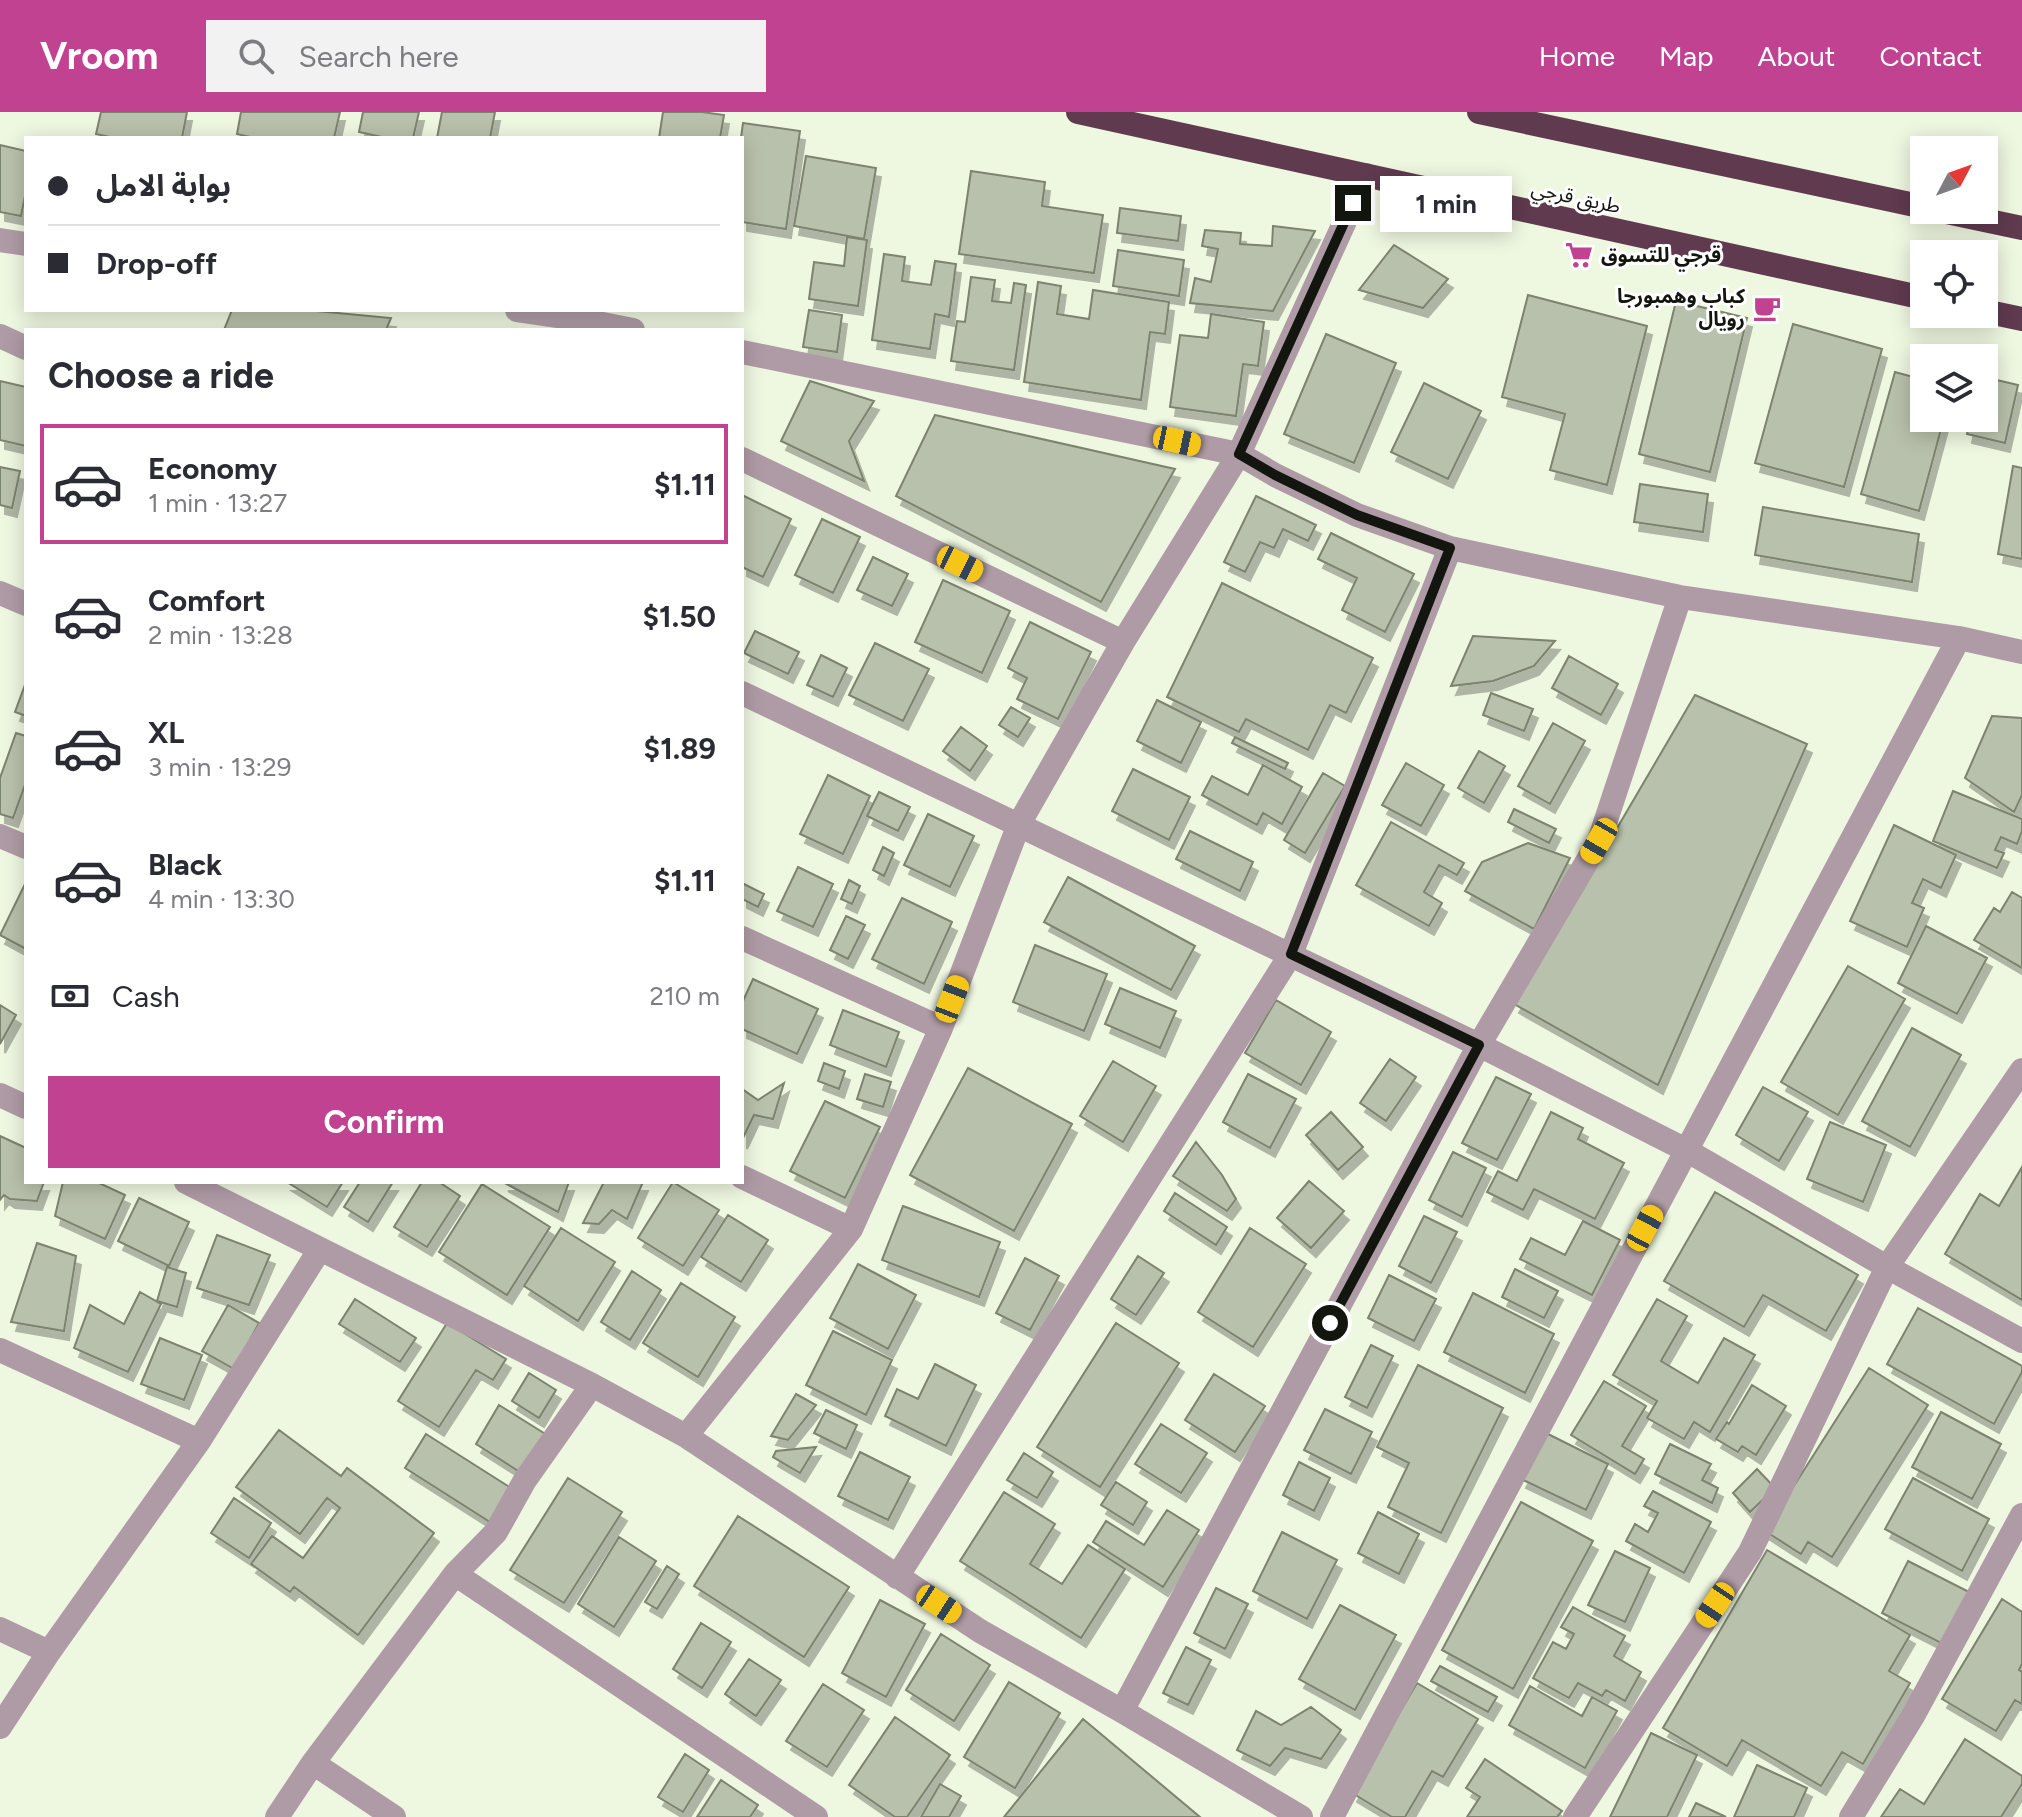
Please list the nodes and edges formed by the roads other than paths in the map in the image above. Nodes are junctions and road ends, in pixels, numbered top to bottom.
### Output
1 (1078, 112) edge
2 (1479, 112) edge
3 (1366, 175) junction
4 (1910, 204) edge
5 (1998, 223) edge
6 (2022, 228) edge
7 (0, 240) edge
8 (24, 244) edge
9 (1910, 295) edge
10 (525, 312) edge
11 (1998, 314) edge
12 (2022, 319) edge
13 (570, 324) edge
14 (612, 328) edge
15 (0, 336) edge
16 (24, 347) edge
17 (744, 352) edge
18 (1239, 454) junction
19 (744, 460) edge
20 (1450, 548) junction
21 (0, 593) edge
22 (1680, 597) junction
23 (24, 603) edge
24 (1959, 638) junction
25 (1123, 642) junction
26 (2022, 652) edge
27 (744, 694) edge
28 (1019, 824) junction
29 (0, 836) edge
30 (24, 846) edge
31 (744, 939) edge
32 (1291, 954) junction
33 (941, 1028) junction
34 (1479, 1045) junction
35 (2022, 1070) edge
36 (0, 1095) edge
37 (24, 1106) edge
38 (1686, 1150) junction
39 (744, 1178) edge
40 (195, 1184) edge
41 (223, 1190) edge
42 (851, 1229) junction
43 (320, 1249) junction
44 (1887, 1267) junction
45 (2022, 1341) edge
46 (0, 1350) edge
47 (592, 1385) junction
48 (686, 1436) junction
49 (199, 1441) junction
50 (2022, 1515) edge
51 (455, 1574) junction
52 (897, 1577) junction
53 (0, 1629) edge
54 (49, 1652) junction
55 (1122, 1711) junction
56 (0, 1727) edge
57 (313, 1763) junction
58 (277, 1817) edge
59 (394, 1817) edge
60 (816, 1817) edge
61 (1301, 1817) edge
62 (1332, 1817) edge
63 (1575, 1817) edge
64 (1851, 1817) edge

1 - 3 highway, طريق قرجي
2 - 4 highway
3 - 9 highway, طريق قرجي
3 - 18 street
5 - 6 highway
7 - 8 street
10 - 13 street
11 - 12 highway
13 - 14 street
15 - 16 street
17 - 18 street
18 - 20 street
18 - 25 street
19 - 25 street
20 - 22 street
20 - 32 street
21 - 23 street
22 - 24 street
22 - 34 street
24 - 26 street
24 - 38 street
25 - 28 street
27 - 28 street
28 - 32 street
28 - 33 street
29 - 30 street
31 - 33 street
32 - 34 street
32 - 52 street
33 - 42 street
34 - 38 street
34 - 55 street
35 - 44 street
36 - 37 street
38 - 44 street
38 - 62 street
39 - 42 street
40 - 41 street
41 - 43 street
42 - 48 street
43 - 47 street
43 - 49 street
44 - 45 street
44 - 63 street
46 - 49 street
47 - 48 street
47 - 51 street
48 - 52 street
49 - 54 street
50 - 64 street
51 - 57 street
51 - 60 street
52 - 55 street
53 - 54 street
54 - 56 street
55 - 61 street
57 - 58 street
57 - 59 street

